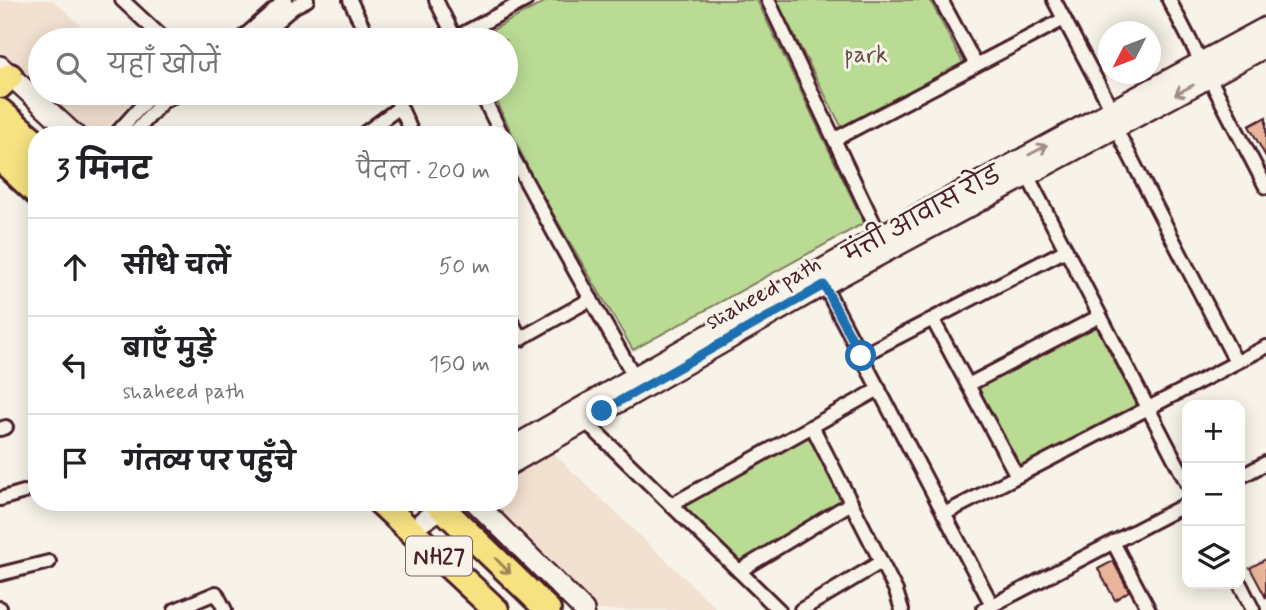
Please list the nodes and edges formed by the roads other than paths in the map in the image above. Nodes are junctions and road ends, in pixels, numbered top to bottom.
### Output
1 (122, 0) edge
2 (307, 0) edge
3 (350, 0) edge
4 (436, 0) edge
5 (526, 0) edge
6 (768, 0) edge
7 (941, 0) edge
8 (1054, 0) edge
9 (1169, 0) edge
10 (278, 7) edge
11 (1064, 19) junction
12 (1266, 27) edge
13 (152, 28) edge
14 (254, 28) edge
15 (263, 28) edge
16 (363, 28) edge
17 (450, 28) edge
18 (475, 28) edge
19 (1266, 47) edge
20 (976, 65) junction
21 (1206, 69) junction
22 (3, 76) edge
23 (28, 96) edge
24 (38, 105) edge
25 (142, 105) edge
26 (159, 105) edge
27 (487, 105) edge
28 (400, 107) joint
29 (0, 111) edge
30 (1114, 119) junction
31 (64, 126) edge
32 (123, 126) edge
33 (141, 126) edge
34 (374, 126) edge
35 (409, 126) edge
36 (498, 126) edge
37 (28, 135) edge
38 (0, 136) edge
39 (835, 139) junction
40 (0, 159) edge
41 (28, 162) edge
42 (1261, 163) edge
43 (518, 165) edge
44 (1027, 175) junction
45 (28, 184) edge
46 (1266, 187) edge
47 (880, 236) junction
48 (1066, 250) junction
49 (824, 285) junction
50 (591, 299) junction
51 (1100, 316) junction
52 (933, 320) junction
53 (518, 340) edge
54 (709, 342) junction
55 (1266, 346) edge
56 (861, 356) junction
57 (1236, 362) junction
58 (634, 376) junction
59 (968, 385) junction
60 (878, 389) junction
61 (1148, 408) junction
62 (585, 421) junction
63 (812, 426) junction
64 (518, 444) edge
65 (518, 461) edge
66 (1266, 463) edge
67 (1182, 473) edge
68 (1245, 474) edge
69 (1017, 477) junction
70 (24, 492) dead end
71 (0, 499) edge
72 (851, 503) junction
73 (671, 505) junction
74 (1182, 507) edge
75 (390, 511) edge
76 (430, 511) edge
77 (432, 511) edge
78 (484, 511) edge
79 (944, 514) junction
80 (1113, 542) junction
81 (49, 562) dead end
82 (881, 562) junction
83 (739, 571) junction
84 (0, 574) edge
85 (1242, 589) edge
86 (987, 608) edge
87 (175, 610) edge
88 (225, 610) edge
89 (496, 610) edge
90 (517, 610) edge
91 (548, 610) edge
92 (584, 610) edge
93 (779, 610) edge
94 (801, 610) edge
95 (902, 610) edge
96 (1149, 610) edge
97 (1253, 610) edge

1 - 13 street
2 - 10 street
3 - 16 street
4 - 17 street
5 - 18 street
6 - 39 street
7 - 20 street
8 - 11 street
9 - 21 street
10 - 14 street
10 - 15 street
11 - 20 street
11 - 30 street
12 - 21 street
19 - 21 street, shaheed path
20 - 39 street
21 - 30 street, shaheed path
21 - 42 street
22 - 23 street
24 - 31 street
25 - 32 street
26 - 33 street
27 - 36 street
28 - 34 street
28 - 35 street
29 - 37 highway
30 - 44 street, shaheed path
47 -> 30 street, मंत्ती आवास रोड
30 - 57 street
38 - 41 highway
39 - 47 street
40 - 45 highway
42 - 46 street
43 - 50 street
44 - 48 street
44 - 49 street, shaheed path
47 - 54 street, मंत्ती आवास रोड
48 - 51 street
48 - 52 street
49 - 54 street, shaheed path
49 - 56 street
50 - 53 street
50 - 58 street
51 - 59 street
51 - 61 street
52 - 56 street
52 - 59 street
54 - 58 street, मंत्ती आवास रोड
54 - 62 street, shaheed path
55 - 57 street
56 - 60 street
57 - 61 street
58 - 64 street, मंत्ती आवास रोड
59 - 69 street
60 - 63 street
60 - 79 street
61 - 67 street
61 - 69 street
62 - 65 street, shaheed path
62 - 73 street
63 - 72 street
63 - 73 street
66 - 68 street
69 - 79 street
70 - 71 street
72 - 82 street
72 - 83 street
73 - 83 street
74 - 80 street
75 - 89 highway, NH27
76 - 90 highway
77 -> 91 highway, NH27
78 - 92 street
79 - 86 street
80 - 86 street
80 - 96 street
81 - 84 street
82 - 94 street
82 - 95 street
83 - 93 street
85 - 97 street
87 - 88 street

